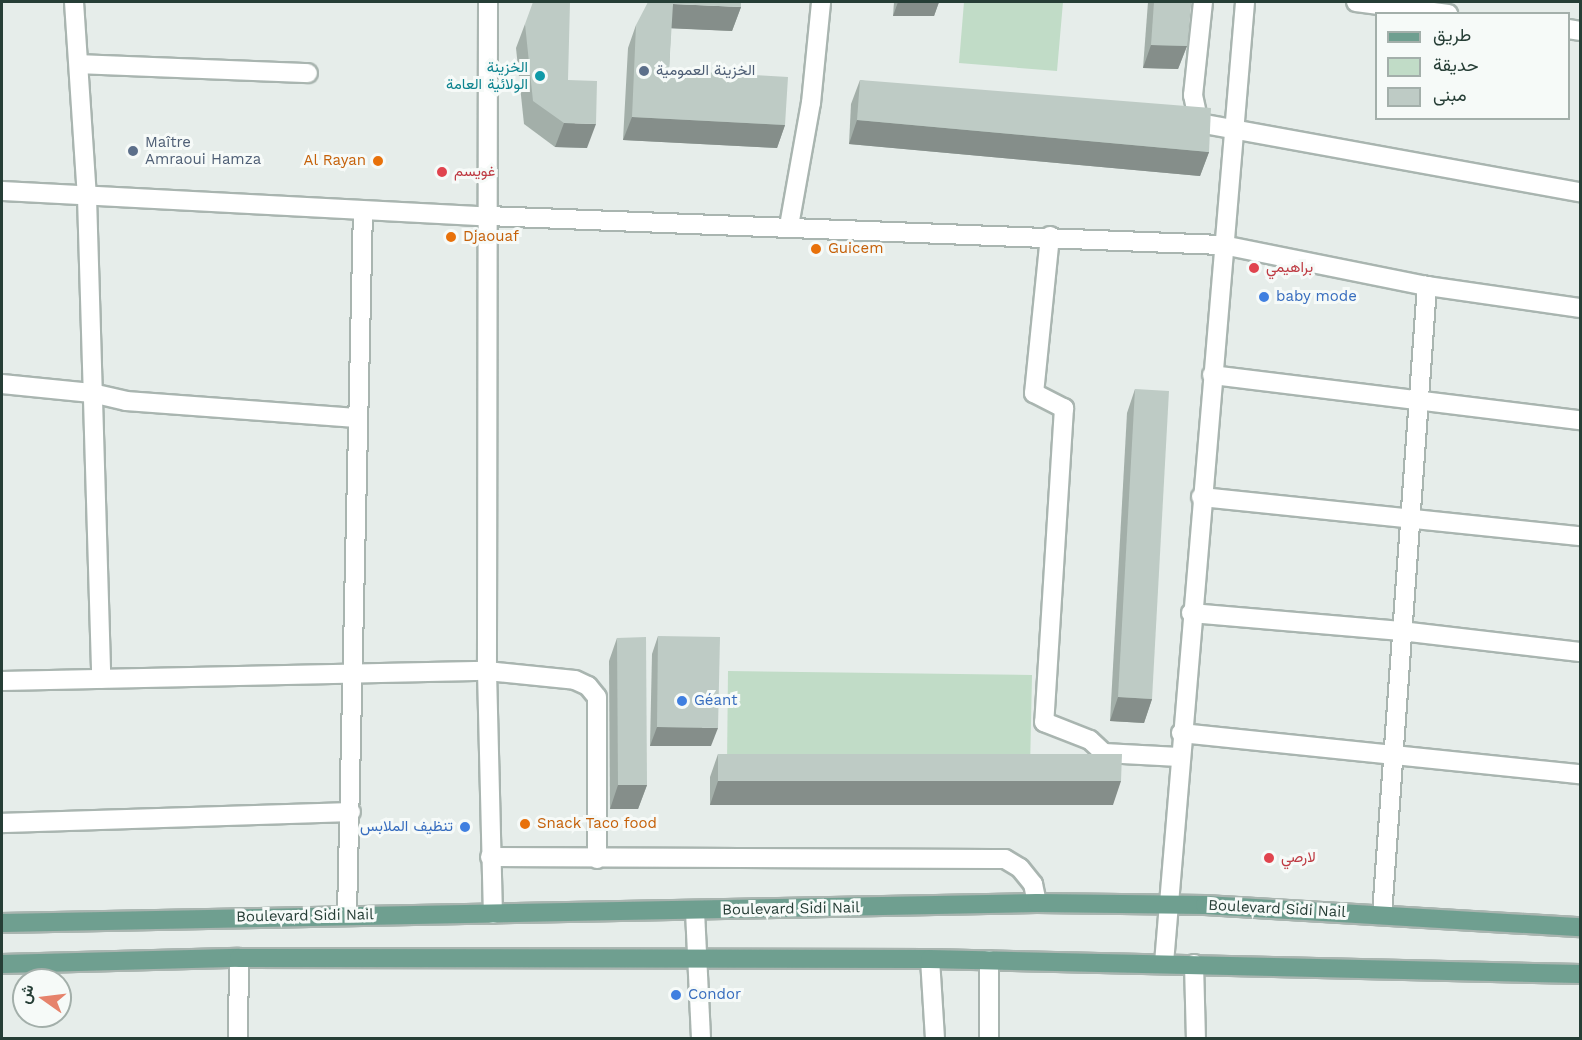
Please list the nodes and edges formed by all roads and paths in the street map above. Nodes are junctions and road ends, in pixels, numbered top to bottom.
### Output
1 (74, 2) edge
2 (488, 2) edge
3 (820, 2) edge
4 (1203, 2) edge
5 (1245, 2) edge
6 (1356, 2) edge
7 (1433, 12) edge
8 (79, 64) junction
9 (308, 73) dead end
10 (1175, 120) edge
11 (1198, 123) junction
12 (1233, 129) junction
13 (2, 191) edge
14 (1581, 192) edge
15 (87, 197) junction
16 (363, 211) junction
17 (487, 216) junction
18 (789, 226) junction
19 (1050, 236) junction
20 (1223, 245) junction
21 (1427, 286) junction
22 (1581, 308) edge
23 (1212, 375) junction
24 (2, 384) edge
25 (92, 393) junction
26 (1419, 400) junction
27 (357, 418) junction
28 (1581, 420) edge
29 (1201, 496) junction
30 (1409, 519) junction
31 (1581, 536) edge
32 (1191, 613) junction
33 (1401, 631) junction
34 (1581, 652) edge
35 (487, 671) junction
36 (352, 673) junction
37 (101, 679) junction
38 (2, 681) edge
39 (1181, 733) junction
40 (1395, 753) junction
41 (1179, 757) junction
42 (1581, 774) edge
43 (351, 812) junction
44 (2, 823) edge
45 (490, 857) junction
46 (597, 859) junction
47 (1037, 903) junction
48 (1168, 903) junction
49 (694, 911) junction
50 (347, 914) junction
51 (493, 914) junction
52 (1382, 915) junction
53 (2, 923) edge
54 (1581, 927) edge
55 (239, 958) junction
56 (930, 959) junction
57 (988, 960) junction
58 (698, 961) junction
59 (1164, 963) junction
60 (2, 964) edge
61 (1194, 964) junction
62 (1581, 974) edge
63 (238, 1038) edge
64 (701, 1038) edge
65 (935, 1038) edge
66 (989, 1038) edge
67 (1196, 1038) edge

1 - 8 street
2 - 17 street
3 - 18 street
4 - 11 street
5 - 12 street
6 - 7 street
8 - 9 street
8 - 15 street
10 - 11 street
11 - 12 street
12 - 14 street
12 - 20 street
13 - 15 street
15 - 16 street
15 - 25 street
16 - 17 street
16 - 27 street
17 - 18 street
17 - 35 street
18 - 19 street
19 - 20 street
19 - 41 street
20 - 21 street
20 - 23 street
21 - 22 street
21 - 26 street
23 - 26 street
23 - 29 street
24 - 25 street
25 - 27 street
25 - 37 street
26 - 28 street
26 - 30 street
27 - 36 street
29 - 30 street
29 - 32 street
30 - 31 street
30 - 33 street
32 - 33 street
32 - 39 street
33 - 34 street
33 - 40 street
35 - 36 street
35 - 45 street
35 - 46 street
36 - 37 street
36 - 43 street
37 - 38 street
39 - 40 street
39 - 41 street
40 - 42 street
40 - 52 street
41 - 48 street
43 - 44 street
43 - 50 street
45 - 46 street
45 - 51 street
46 - 47 street
47 - 48 main road, Boulevard Sidi Nail
47 - 49 main road, Boulevard Sidi Nail
48 - 52 main road, Boulevard Sidi Nail
48 - 59 street
49 - 51 main road, Boulevard Sidi Nail
49 - 58 street
50 - 51 main road, Boulevard Sidi Nail
50 - 53 main road, Boulevard Sidi Nail
52 - 54 main road, Boulevard Sidi Nail
55 - 58 main road
55 - 60 main road
55 - 63 street
56 - 57 main road
56 - 58 main road
56 - 65 street
57 - 59 main road
57 - 66 street
58 - 64 street
59 - 61 main road
61 - 62 main road
61 - 67 street

